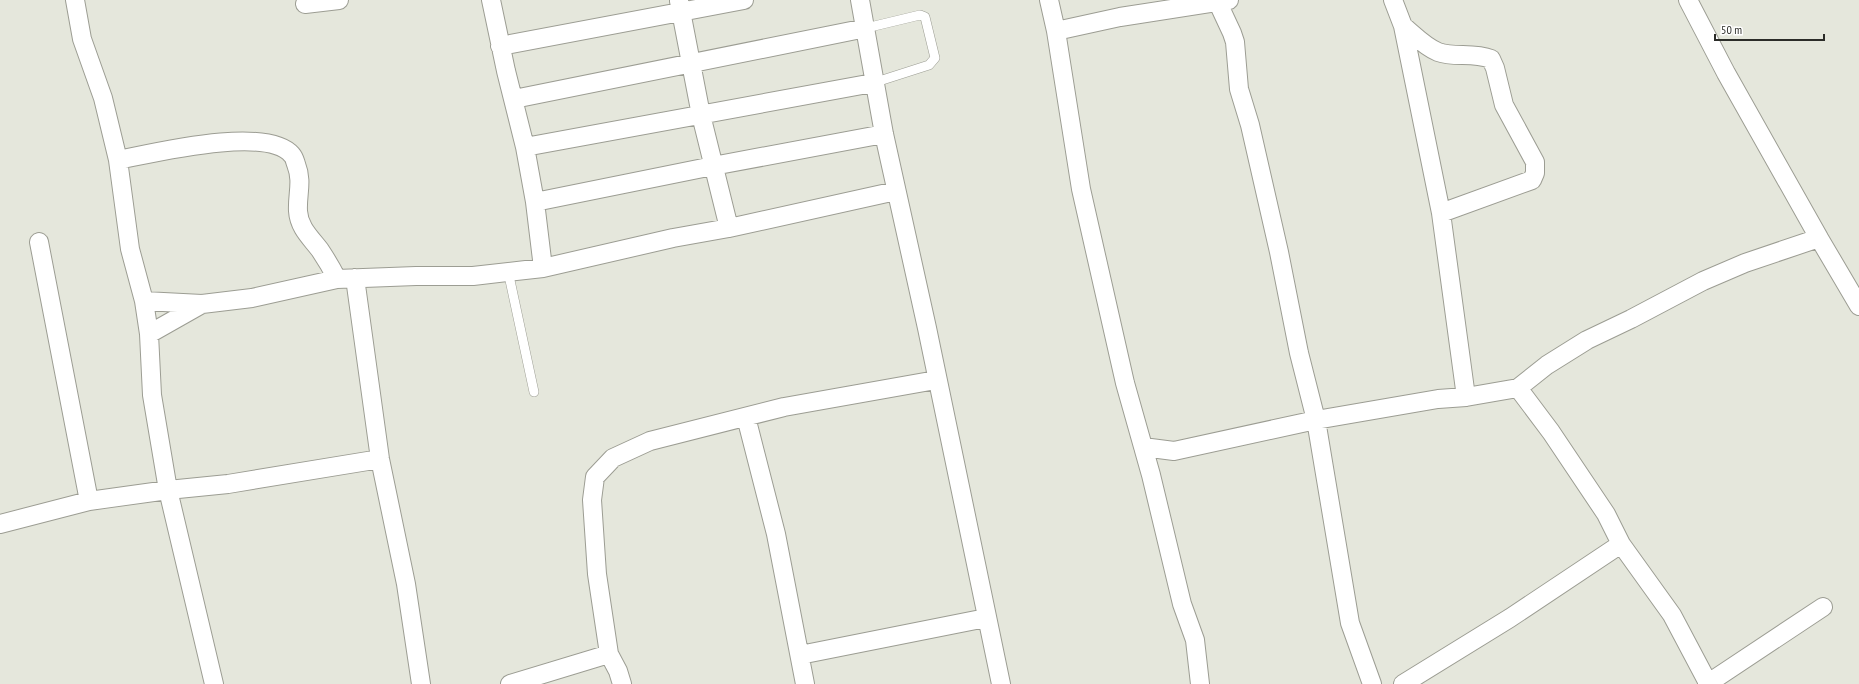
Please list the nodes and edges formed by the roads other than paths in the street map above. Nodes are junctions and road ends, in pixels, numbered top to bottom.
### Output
1 (74, 0) edge
2 (339, 0) edge
3 (491, 0) edge
4 (744, 0) edge
5 (860, 0) edge
6 (1049, 0) edge
7 (1393, 0) edge
8 (1688, 0) edge
9 (1224, 1) edge
10 (305, 4) dead end
11 (680, 6) edge
12 (1403, 26) junction
13 (866, 28) junction
14 (1056, 31) junction
15 (500, 46) junction
16 (691, 62) junction
17 (874, 83) junction
18 (514, 99) junction
19 (701, 115) junction
20 (884, 134) junction
21 (525, 147) junction
22 (118, 160) junction
23 (713, 166) junction
24 (896, 192) junction
25 (535, 202) junction
26 (1441, 213) junction
27 (729, 228) junction
28 (1819, 238) junction
29 (39, 242) dead end
30 (543, 268) junction
31 (508, 271) junction
32 (337, 278) junction
33 (355, 278) junction
34 (144, 301) junction
35 (202, 304) junction
36 (1859, 306) edge
37 (149, 334) junction
38 (936, 380) junction
39 (1518, 388) junction
40 (534, 392) dead end
41 (1466, 397) junction
42 (746, 417) junction
43 (1316, 420) junction
44 (1143, 447) junction
45 (1174, 451) junction
46 (380, 459) junction
47 (1151, 475) junction
48 (168, 490) junction
49 (89, 501) junction
50 (0, 524) edge
51 (1621, 544) junction
52 (1823, 607) dead end
53 (986, 618) junction
54 (609, 654) junction
55 (800, 655) junction
56 (214, 684) edge
57 (421, 684) edge
58 (510, 684) edge
59 (622, 684) edge
60 (805, 684) edge
61 (1000, 684) edge
62 (1200, 684) edge
63 (1372, 684) edge
64 (1403, 684) edge
65 (1708, 684) edge

1 - 22 street
2 - 10 street
3 - 15 street
4 - 11 street
5 - 13 street
6 - 14 street
7 - 12 street
8 - 28 street
9 - 14 street
9 - 43 street
11 - 15 street
11 - 16 street
12 - 26 street
12 - 26 street
13 - 16 street
13 - 17 street
13 - 17 lane
14 - 44 street
15 - 18 street
16 - 18 street
16 - 19 street
17 - 19 street
17 - 20 street
18 - 21 street
19 - 21 street
19 - 23 street
20 - 23 street
20 - 24 street
21 - 25 street
22 - 32 street
22 - 34 street
23 - 25 street
23 - 27 street
24 - 27 street
24 - 38 street
25 - 30 street
26 - 41 street
27 - 30 street
28 - 36 street
28 - 39 street
29 - 49 street
30 - 31 street
31 - 33 street
31 - 40 lane
32 - 33 street
32 - 35 street
33 - 46 street
34 - 35 street
34 - 37 street
35 - 37 street
37 - 48 street
38 - 42 street
38 - 53 street
39 - 41 street
39 - 51 street
41 - 43 street
42 - 54 street
42 - 55 street
43 - 45 street
43 - 63 street
44 - 45 street
44 - 47 street
45 - 47 street
46 - 48 street
46 - 57 street
47 - 62 street
48 - 49 street
48 - 56 street
49 - 50 street
51 - 64 street
51 - 65 street
52 - 65 street
53 - 55 street
53 - 61 street
54 - 58 street
54 - 59 street
55 - 60 street

